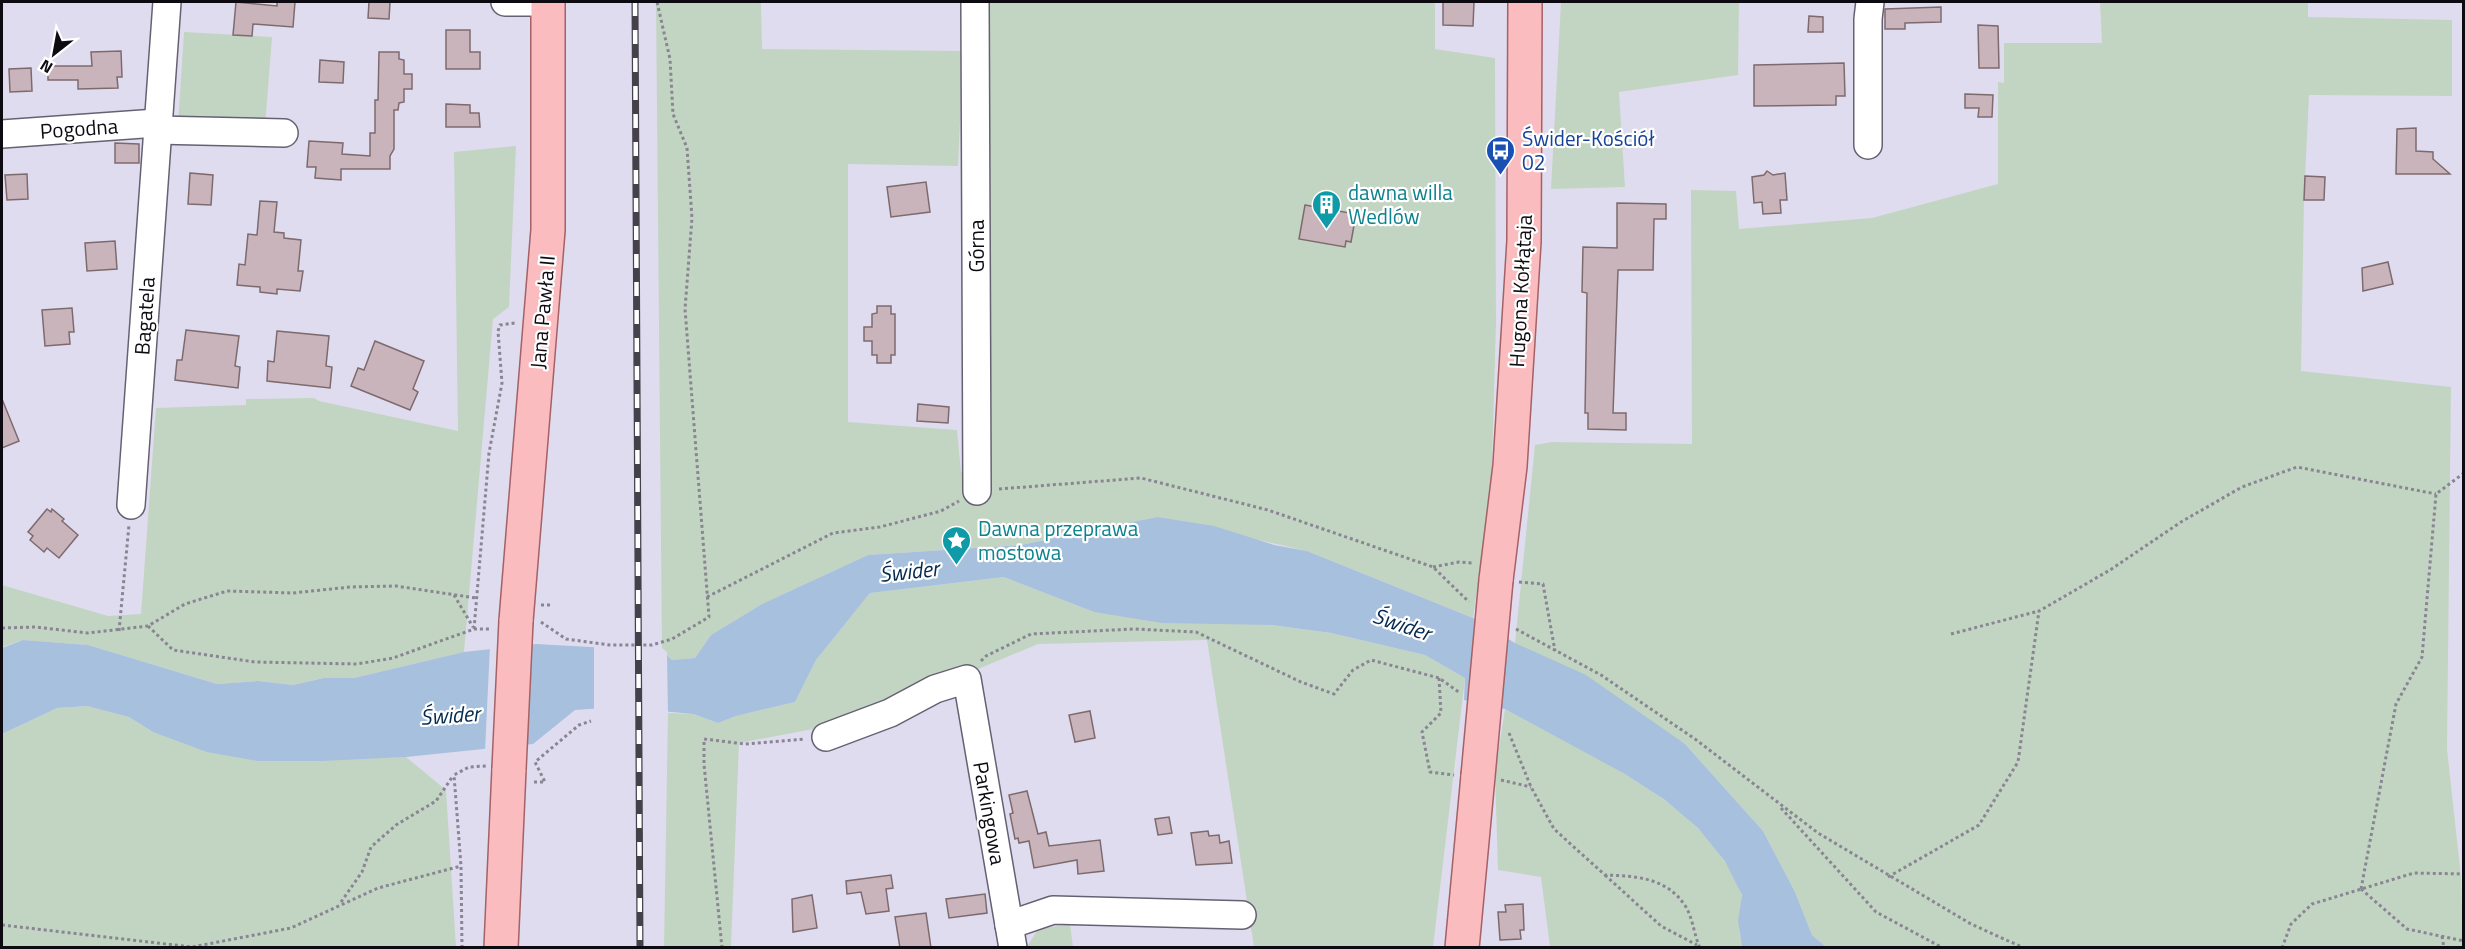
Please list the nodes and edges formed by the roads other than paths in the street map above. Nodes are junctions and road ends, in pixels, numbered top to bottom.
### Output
1 (167, 2) edge
2 (505, 2) edge
3 (533, 2) edge
4 (548, 2) edge
5 (975, 2) edge
6 (1525, 2) edge
7 (1870, 2) edge
8 (156, 127) junction
9 (284, 133) dead end
10 (2, 134) edge
11 (1868, 145) dead end
12 (977, 491) road end
13 (131, 505) road end
14 (826, 737) road end
15 (1242, 915) dead end
16 (1011, 936) edge
17 (501, 948) edge
18 (1462, 948) edge

1 - 8 street, Bagatela
2 - 3 street
4 - 17 main road, Jana Pawła II, bridge
5 - 12 street, Górna
6 - 18 main road, Hugona Kołłątaja, bridge
7 - 11 street
8 - 9 street, Pogodna
8 - 10 street, Pogodna
8 - 13 street, Bagatela
14 - 16 street, Parkingowa
15 - 16 street

